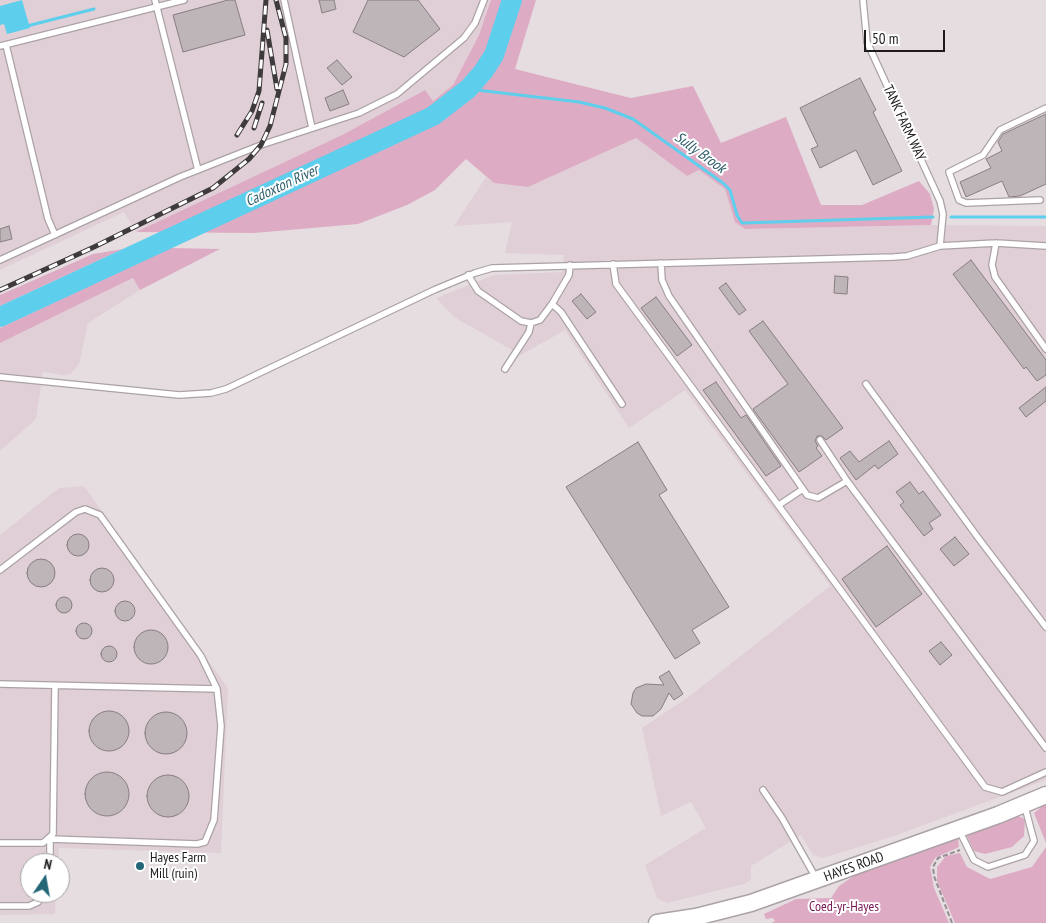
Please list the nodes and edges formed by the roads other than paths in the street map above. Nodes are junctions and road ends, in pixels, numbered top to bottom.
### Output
1 (155, 0) edge
2 (184, 0) edge
3 (284, 0) edge
4 (484, 0) edge
5 (863, 0) edge
6 (157, 7) junction
7 (3, 45) edge
8 (1046, 108) edge
9 (312, 128) junction
10 (198, 170) junction
11 (1040, 200) dead end
12 (54, 235) junction
13 (996, 244) junction
14 (940, 246) junction
15 (1046, 246) edge
16 (0, 260) edge
17 (661, 263) junction
18 (613, 264) junction
19 (570, 265) junction
20 (468, 275) junction
21 (552, 304) junction
22 (531, 323) junction
23 (1046, 349) edge
24 (505, 369) dead end
25 (0, 376) edge
26 (866, 384) dead end
27 (622, 404) dead end
28 (820, 440) dead end
29 (847, 481) junction
30 (803, 489) junction
31 (779, 505) junction
32 (0, 570) edge
33 (1046, 626) edge
34 (0, 684) edge
35 (55, 686) junction
36 (217, 689) junction
37 (1046, 748) edge
38 (1046, 772) edge
39 (763, 790) dead end
40 (1046, 796) edge
41 (1024, 805) junction
42 (958, 829) junction
43 (50, 839) junction
44 (0, 843) edge
45 (50, 853) edge
46 (816, 880) junction
47 (36, 903) edge
48 (0, 906) edge
49 (657, 923) edge

1 - 6 lane
2 - 6 lane
3 - 9 lane
4 - 9 lane
5 - 14 lane, TANK FARM WAY
6 - 7 lane
6 - 10 lane
7 - 12 lane
8 - 11 lane
9 - 10 lane
10 - 12 lane
12 - 16 lane
13 - 14 lane
13 - 15 lane
13 - 23 lane
14 - 17 lane
17 - 18 lane
17 - 30 lane
18 - 19 lane
18 - 31 lane
19 - 20 lane
19 - 21 lane
20 - 22 lane
20 - 25 lane
21 - 22 lane
21 - 27 lane
22 - 24 lane
26 - 33 lane
28 - 29 lane
29 - 30 lane
29 - 37 lane
30 - 31 lane
31 - 38 lane
32 - 36 lane
34 - 35 lane
35 - 36 lane
35 - 43 lane
36 - 43 lane
39 - 46 lane
40 - 41 street, HAYES ROAD
41 - 42 street, HAYES ROAD
41 - 42 lane
42 - 46 street, HAYES ROAD
43 - 44 lane
43 - 45 lane
46 - 49 street, HAYES ROAD
47 - 48 lane

